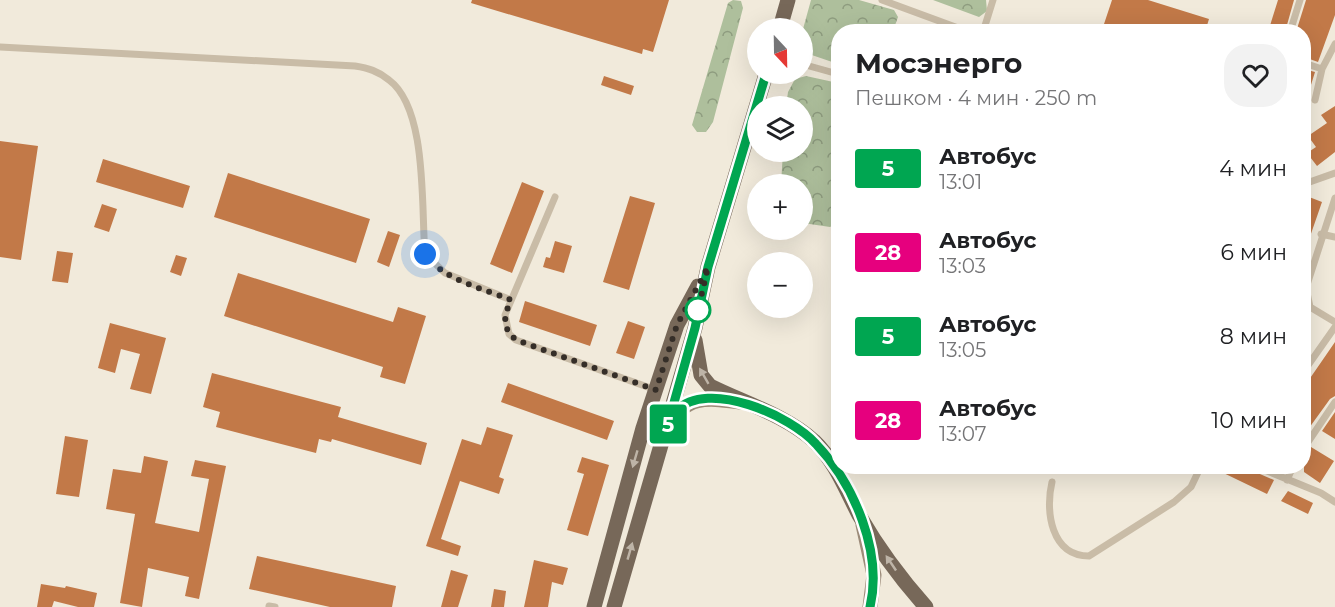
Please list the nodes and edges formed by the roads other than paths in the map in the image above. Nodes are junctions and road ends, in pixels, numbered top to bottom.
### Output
1 (787, 0) edge
2 (882, 0) edge
3 (993, 0) edge
4 (1300, 0) edge
5 (782, 18) edge
6 (947, 24) edge
7 (986, 24) edge
8 (1292, 24) edge
9 (0, 46) edge
10 (1335, 46) edge
11 (1311, 65) edge
12 (813, 67) edge
13 (1322, 69) junction
14 (831, 72) edge
15 (763, 84) edge
16 (1315, 100) dead end
17 (1335, 172) edge
18 (1311, 181) edge
19 (555, 197) dead end
20 (1335, 198) edge
21 (1321, 234) junction
22 (1335, 237) edge
23 (708, 267) junction
24 (1311, 270) edge
25 (511, 300) junction
26 (1311, 308) edge
27 (1335, 322) edge
28 (1335, 327) edge
29 (695, 328) junction
30 (1311, 361) edge
31 (656, 390) junction
32 (1335, 402) edge
33 (745, 403) junction
34 (666, 431) junction
35 (1311, 438) edge
36 (831, 463) edge
37 (837, 474) edge
38 (1197, 474) edge
39 (1273, 474) edge
40 (1290, 474) edge
41 (1287, 480) junction
42 (1052, 482) dead end
43 (1334, 500) edge
44 (860, 516) junction
45 (594, 607) edge
46 (614, 607) edge
47 (870, 607) edge
48 (926, 607) edge

1 - 5 main road
2 - 6 lane
3 - 7 lane
4 - 8 lane
9 - 25 lane
10 - 13 lane
11 - 13 lane
12 - 14 lane
13 - 16 lane
15 - 23 main road
17 - 18 lane
19 - 25 lane
20 - 21 lane
21 - 22 lane
21 - 24 lane
23 - 29 main road
23 - 31 main road
25 - 31 lane
26 - 27 lane
28 - 30 lane
33 -> 29 main road
29 - 34 main road
31 -> 45 main road
32 - 35 lane
33 - 34 main road
33 - 36 main road
46 -> 34 main road
37 - 44 main road
38 - 42 lane
39 - 41 lane
40 - 41 lane
41 - 43 lane
44 - 47 main road
48 -> 44 main road

